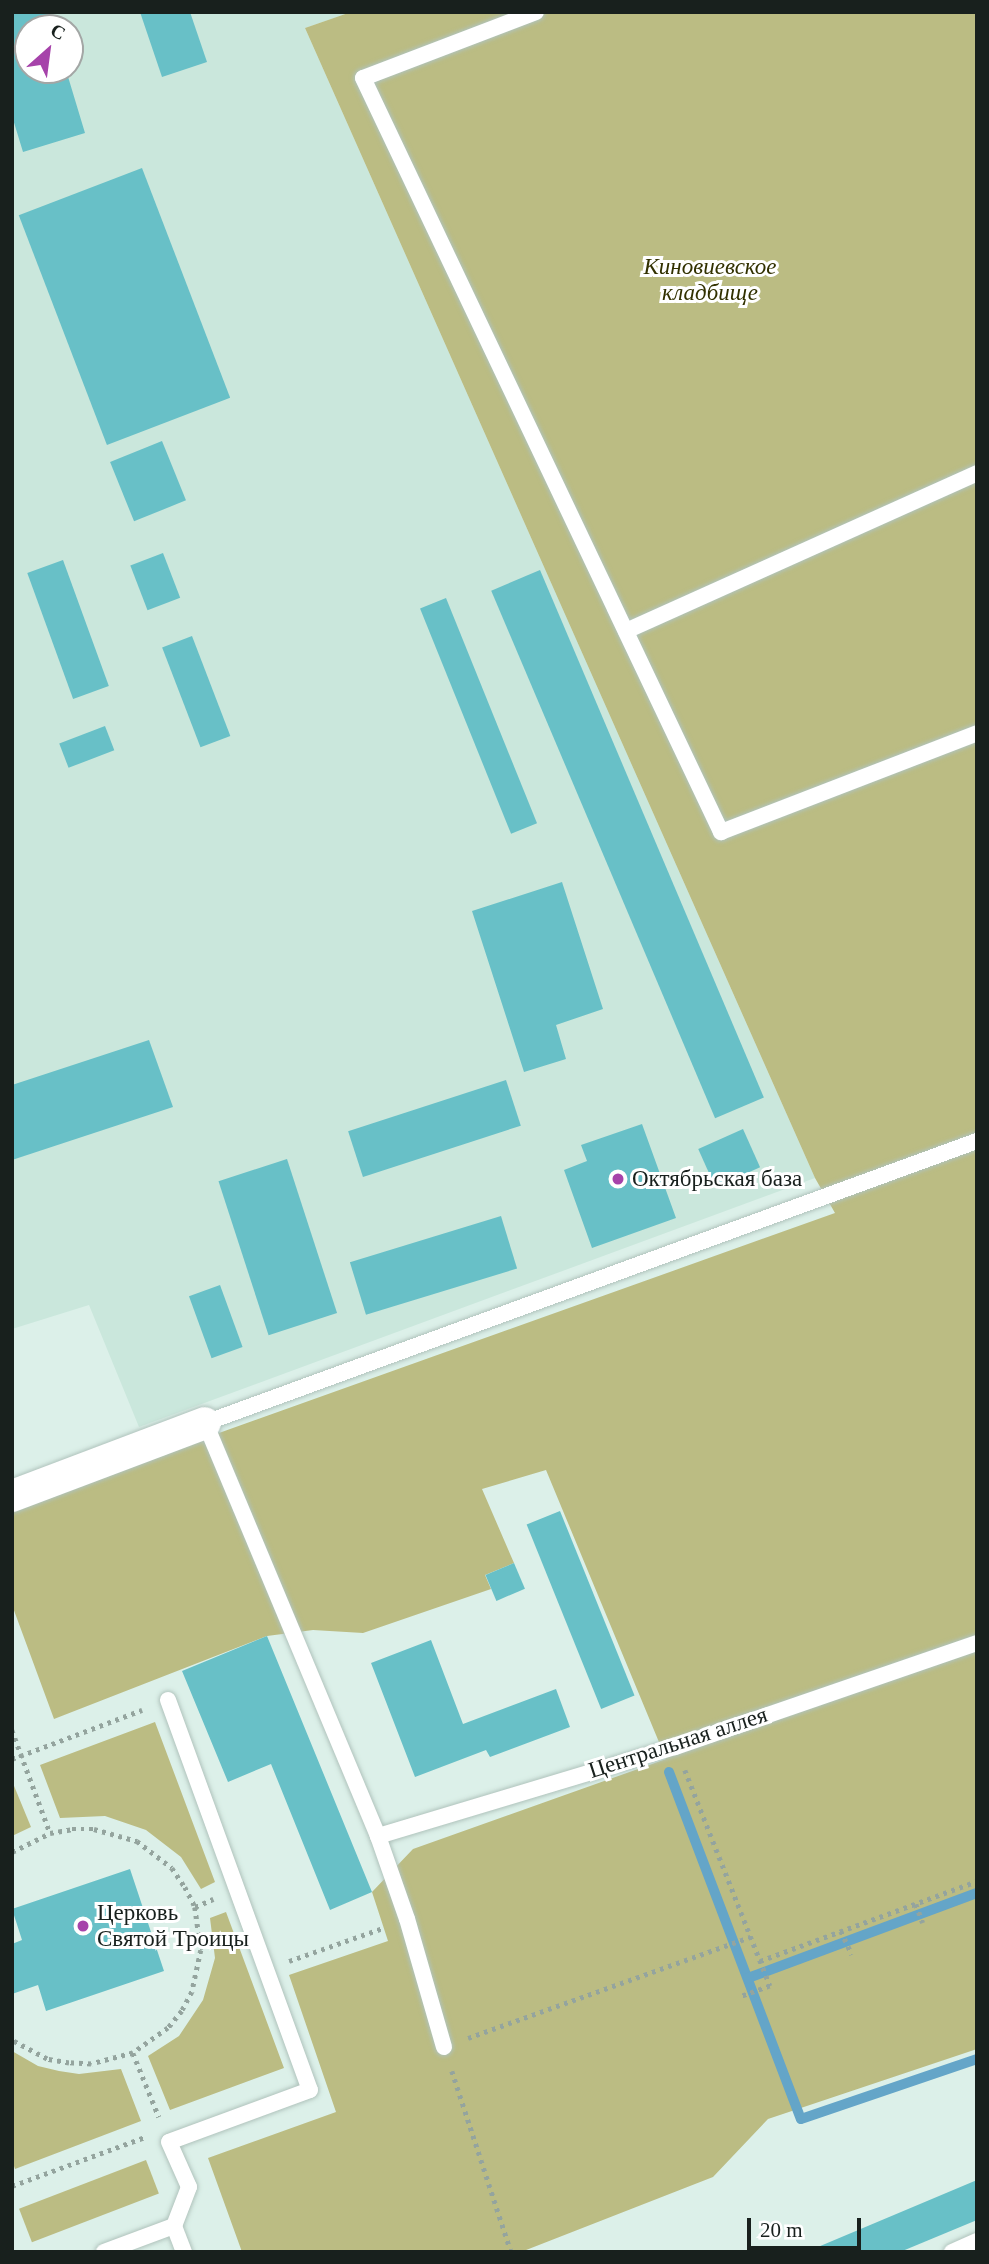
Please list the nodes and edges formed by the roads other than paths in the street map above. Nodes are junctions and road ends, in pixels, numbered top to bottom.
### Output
1 (536, 12) edge
2 (977, 473) edge
3 (626, 631) junction
4 (977, 733) edge
5 (977, 1140) edge
6 (205, 1423) junction
7 (12, 1496) edge
8 (977, 1643) edge
9 (168, 1700) road end
10 (378, 1836) junction
11 (444, 2047) road end
12 (174, 2226) junction
13 (977, 2241) edge
14 (104, 2252) edge
15 (184, 2252) edge
16 (952, 2252) edge

1 - 3 lane
2 - 3 lane
3 - 4 lane
5 - 6 lane
6 - 7 street
6 - 10 lane
8 - 10 lane, Центральная аллея
9 - 12 lane
10 - 11 lane
12 - 14 lane
12 - 15 lane
13 - 16 lane

